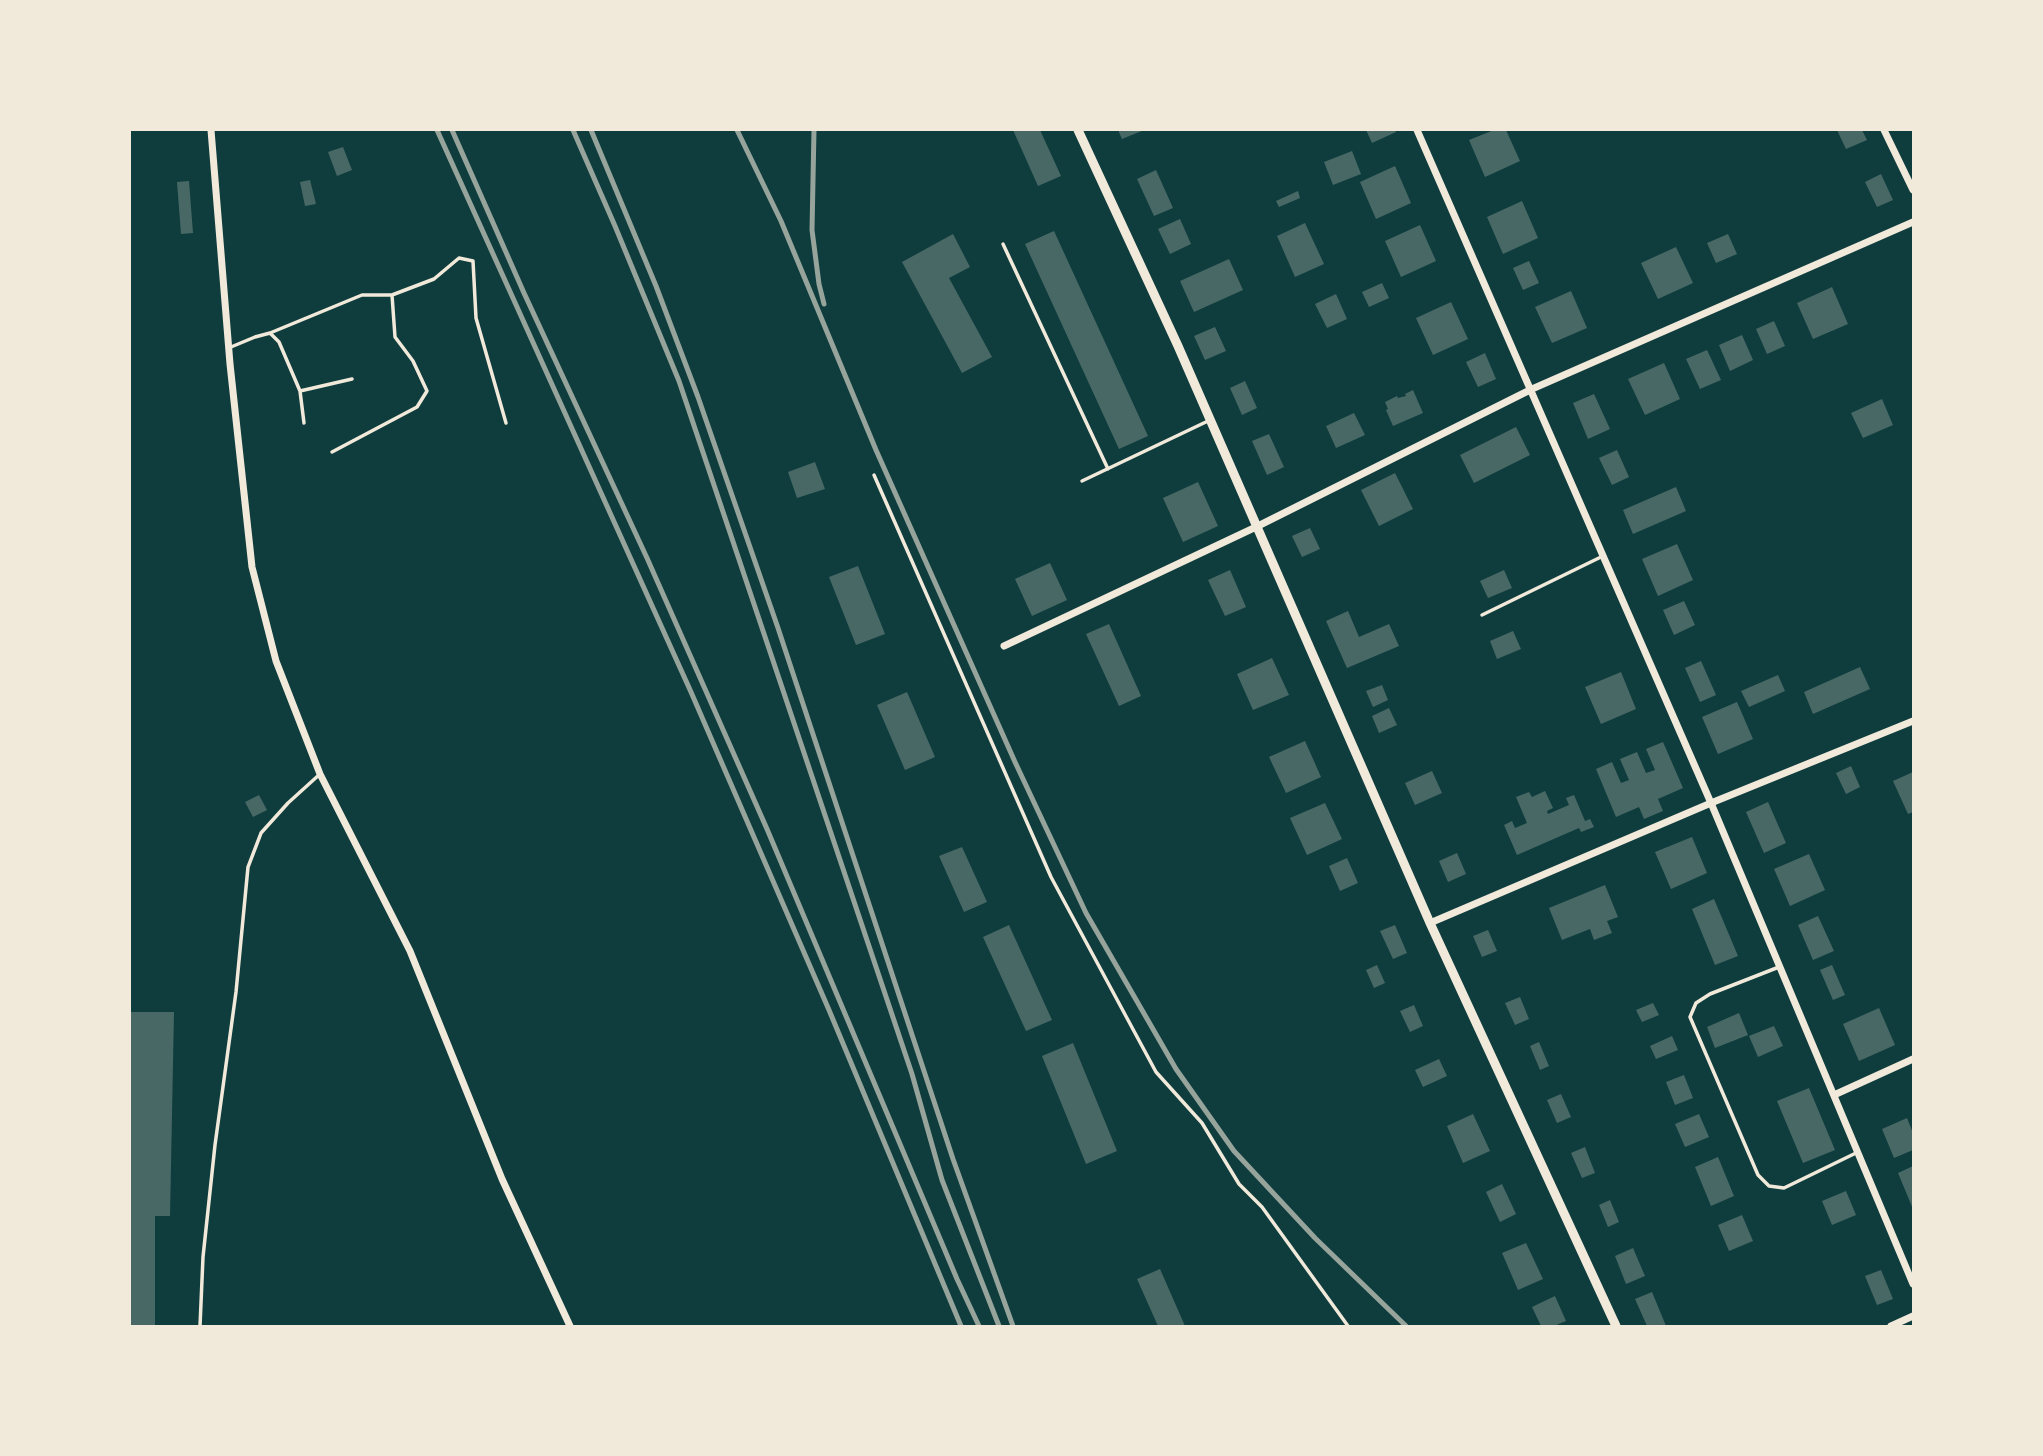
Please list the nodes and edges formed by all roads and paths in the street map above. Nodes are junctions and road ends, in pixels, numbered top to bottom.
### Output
1 (211, 130) edge
2 (1079, 130) edge
3 (1417, 130) edge
4 (1884, 130) edge
5 (1913, 190) edge
6 (1913, 222) edge
7 (1003, 244) dead end
8 (392, 295) junction
9 (270, 333) junction
10 (229, 348) junction
11 (352, 379) dead end
12 (1532, 389) junction
13 (300, 391) junction
14 (1210, 421) junction
15 (506, 422) dead end
16 (304, 423) dead end
17 (332, 452) dead end
18 (1108, 469) junction
19 (874, 475) dead end
20 (1082, 481) dead end
21 (1256, 527) junction
22 (1603, 555) junction
23 (1482, 615) dead end
24 (1004, 646) dead end
25 (1913, 721) edge
26 (320, 774) junction
27 (1711, 803) junction
28 (1430, 923) junction
29 (1781, 966) junction
30 (1913, 1059) edge
31 (1833, 1095) junction
32 (1858, 1152) junction
33 (1913, 1284) edge
34 (1913, 1316) edge
35 (200, 1326) edge
36 (570, 1326) edge
37 (1348, 1326) edge
38 (1616, 1326) edge
39 (1891, 1326) edge

1 - 10 street
2 - 14 street
3 - 12 street
4 - 5 street
6 - 12 street
7 - 18 lane
8 - 9 lane
8 - 15 lane
8 - 17 lane
9 - 10 lane
9 - 13 lane
10 - 26 street
11 - 13 lane
12 - 21 street
12 - 22 street
13 - 16 lane
14 - 18 lane
14 - 21 street
18 - 20 lane
19 - 37 lane
21 - 24 street
21 - 28 street
22 - 23 lane
22 - 27 street
25 - 27 street
26 - 35 lane
26 - 36 street
27 - 28 street
27 - 29 street
28 - 38 street
29 - 31 street
29 - 32 lane
30 - 31 street
31 - 32 street
32 - 33 street
34 - 39 street

